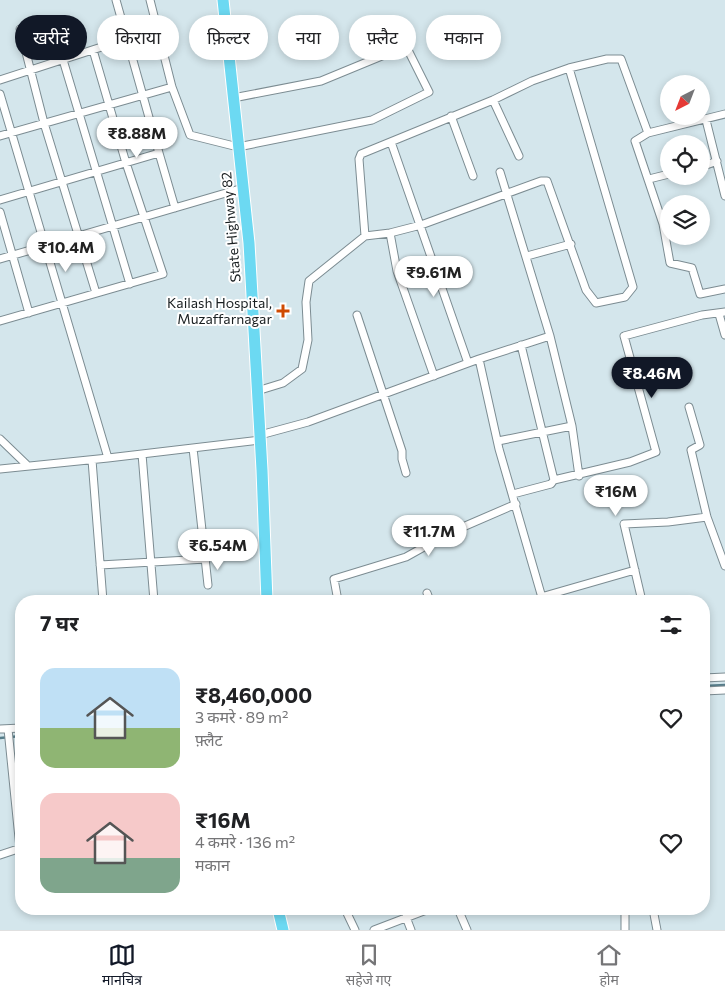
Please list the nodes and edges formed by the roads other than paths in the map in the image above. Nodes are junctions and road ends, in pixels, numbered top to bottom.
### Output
1 (116, 0) edge
2 (150, 0) edge
3 (223, 0) edge
4 (121, 15) edge
5 (154, 15) edge
6 (97, 49) edge
7 (94, 50) junction
8 (87, 52) edge
9 (28, 60) edge
10 (63, 60) joint
11 (134, 60) edge
12 (165, 60) edge
13 (569, 68) junction
14 (31, 70) junction
15 (0, 80) edge
16 (172, 88) junction
17 (0, 94) edge
18 (144, 95) junction
19 (233, 98) junction
20 (493, 100) junction
21 (108, 105) junction
22 (78, 114) junction
23 (725, 114) edge
24 (451, 116) junction
25 (710, 119) edge
26 (44, 123) junction
27 (684, 125) edge
28 (707, 125) edge
29 (11, 132) junction
30 (648, 133) junction
31 (0, 136) edge
32 (391, 142) junction
33 (238, 146) junction
34 (159, 153) junction
35 (519, 156) dead end
36 (717, 161) junction
37 (126, 163) junction
38 (710, 164) edge
39 (500, 172) dead end
40 (95, 173) junction
41 (473, 176) dead end
42 (660, 176) edge
43 (649, 179) junction
44 (62, 183) junction
45 (243, 188) junction
46 (30, 192) junction
47 (508, 195) junction
48 (725, 196) edge
49 (0, 200) edge
50 (174, 208) junction
51 (0, 212) edge
52 (145, 217) junction
53 (421, 225) junction
54 (112, 226) junction
55 (390, 233) junction
56 (78, 236) junction
57 (365, 236) junction
58 (571, 244) junction
59 (46, 245) junction
60 (12, 256) junction
61 (527, 256) junction
62 (0, 260) edge
63 (130, 284) junction
64 (725, 289) edge
65 (96, 293) junction
66 (63, 303) junction
67 (29, 313) junction
68 (722, 313) edge
69 (357, 315) dead end
70 (0, 321) edge
71 (725, 334) edge
72 (550, 336) junction
73 (521, 345) junction
74 (480, 359) junction
75 (468, 363) junction
76 (434, 376) junction
77 (258, 391) junction
78 (385, 393) junction
79 (689, 407) dead end
80 (572, 426) junction
81 (541, 432) junction
82 (260, 438) junction
83 (0, 439) edge
84 (498, 441) junction
85 (193, 448) junction
86 (142, 454) junction
87 (108, 458) junction
88 (92, 460) junction
89 (27, 465) junction
90 (0, 468) edge
91 (406, 472) dead end
92 (579, 476) junction
93 (554, 480) junction
94 (513, 494) junction
95 (516, 504) junction
96 (706, 517) junction
97 (206, 559) junction
98 (151, 561) junction
99 (100, 565) junction
100 (725, 566) edge
101 (635, 570) junction
102 (208, 585) dead end
103 (102, 595) edge
104 (154, 595) edge
105 (267, 595) edge
106 (337, 595) edge
107 (541, 595) edge
108 (555, 595) edge
109 (641, 595) edge
110 (725, 677) edge
111 (710, 678) edge
112 (725, 690) edge
113 (710, 691) edge
114 (0, 730) edge
115 (15, 730) edge
116 (9, 731) junction
117 (15, 790) edge
118 (15, 850) edge
119 (0, 855) edge
120 (280, 915) edge
121 (348, 915) edge
122 (412, 915) edge
123 (461, 915) edge
124 (625, 915) edge
125 (654, 915) edge
126 (406, 917) junction
127 (284, 930) edge
128 (355, 930) edge
129 (374, 930) edge
130 (411, 930) edge
131 (467, 930) edge
132 (624, 930) edge
133 (658, 930) edge

1 - 4 street
2 - 5 street
3 - 19 main road, State Highway 82
6 - 7 street
7 - 8 street
7 - 21 street
9 - 14 street
10 - 14 street
10 - 22 street
11 - 18 street
12 - 16 street
13 - 20 street
13 - 30 street
13 - 58 street
14 - 15 street
14 - 26 street
16 - 18 street
16 - 33 street
17 - 29 street
18 - 21 street
18 - 34 street
19 - 33 main road, State Highway 82
19 - 33 street
20 - 24 street
20 - 35 street
21 - 22 street
21 - 37 street
22 - 26 street
22 - 40 street
23 - 25 street
24 - 32 street
24 - 41 street
26 - 29 street
26 - 44 street
27 - 30 street
28 - 36 street
29 - 31 street
29 - 46 street
30 - 43 street
32 - 53 street
32 - 57 street
33 - 45 main road, State Highway 82
34 - 37 street
34 - 50 street
36 - 38 street
36 - 48 street
37 - 40 street
37 - 52 street
39 - 47 street
40 - 44 street
40 - 54 street
42 - 43 street
43 - 64 street
44 - 46 street
44 - 56 street
45 - 50 street
45 - 77 main road, State Highway 82
46 - 49 street
46 - 59 street
47 - 53 street
47 - 58 street
47 - 61 street
50 - 52 street
51 - 60 street
52 - 54 street
52 - 63 street
53 - 55 street
53 - 75 street
54 - 56 street
54 - 63 street
55 - 57 street
55 - 76 street
56 - 59 street
56 - 65 street
57 - 77 street
58 - 61 street
59 - 60 street
59 - 66 street
60 - 62 street
60 - 67 street
61 - 72 street
63 - 65 street
65 - 66 street
66 - 67 street
66 - 87 street
67 - 70 street
68 - 71 street
68 - 92 street
69 - 78 street
72 - 73 street
72 - 80 street
73 - 74 street
73 - 81 street
74 - 75 street
74 - 84 street
75 - 76 street
76 - 78 street
77 - 82 main road, State Highway 82
78 - 82 street
78 - 91 street
79 - 96 street
80 - 81 street
80 - 92 street
81 - 84 street
81 - 93 street
82 - 85 street
82 - 105 main road, State Highway 82
83 - 89 street
84 - 94 street
85 - 86 street
85 - 97 street
86 - 87 street
86 - 98 street
87 - 88 street
88 - 89 street
88 - 99 street
89 - 90 street
92 - 93 street
93 - 94 street
94 - 95 street
95 - 106 street
95 - 107 street
96 - 100 street
96 - 101 street
97 - 98 street
97 - 102 street
98 - 99 street
98 - 104 street
99 - 103 street
101 - 108 street
101 - 109 street
110 - 111 street
112 - 113 street
114 - 116 street
115 - 116 street
116 - 117 street
118 - 119 street
120 - 127 main road
121 - 128 street
122 - 126 street
123 - 131 street
124 - 132 street
125 - 133 street
126 - 129 street
126 - 130 street

